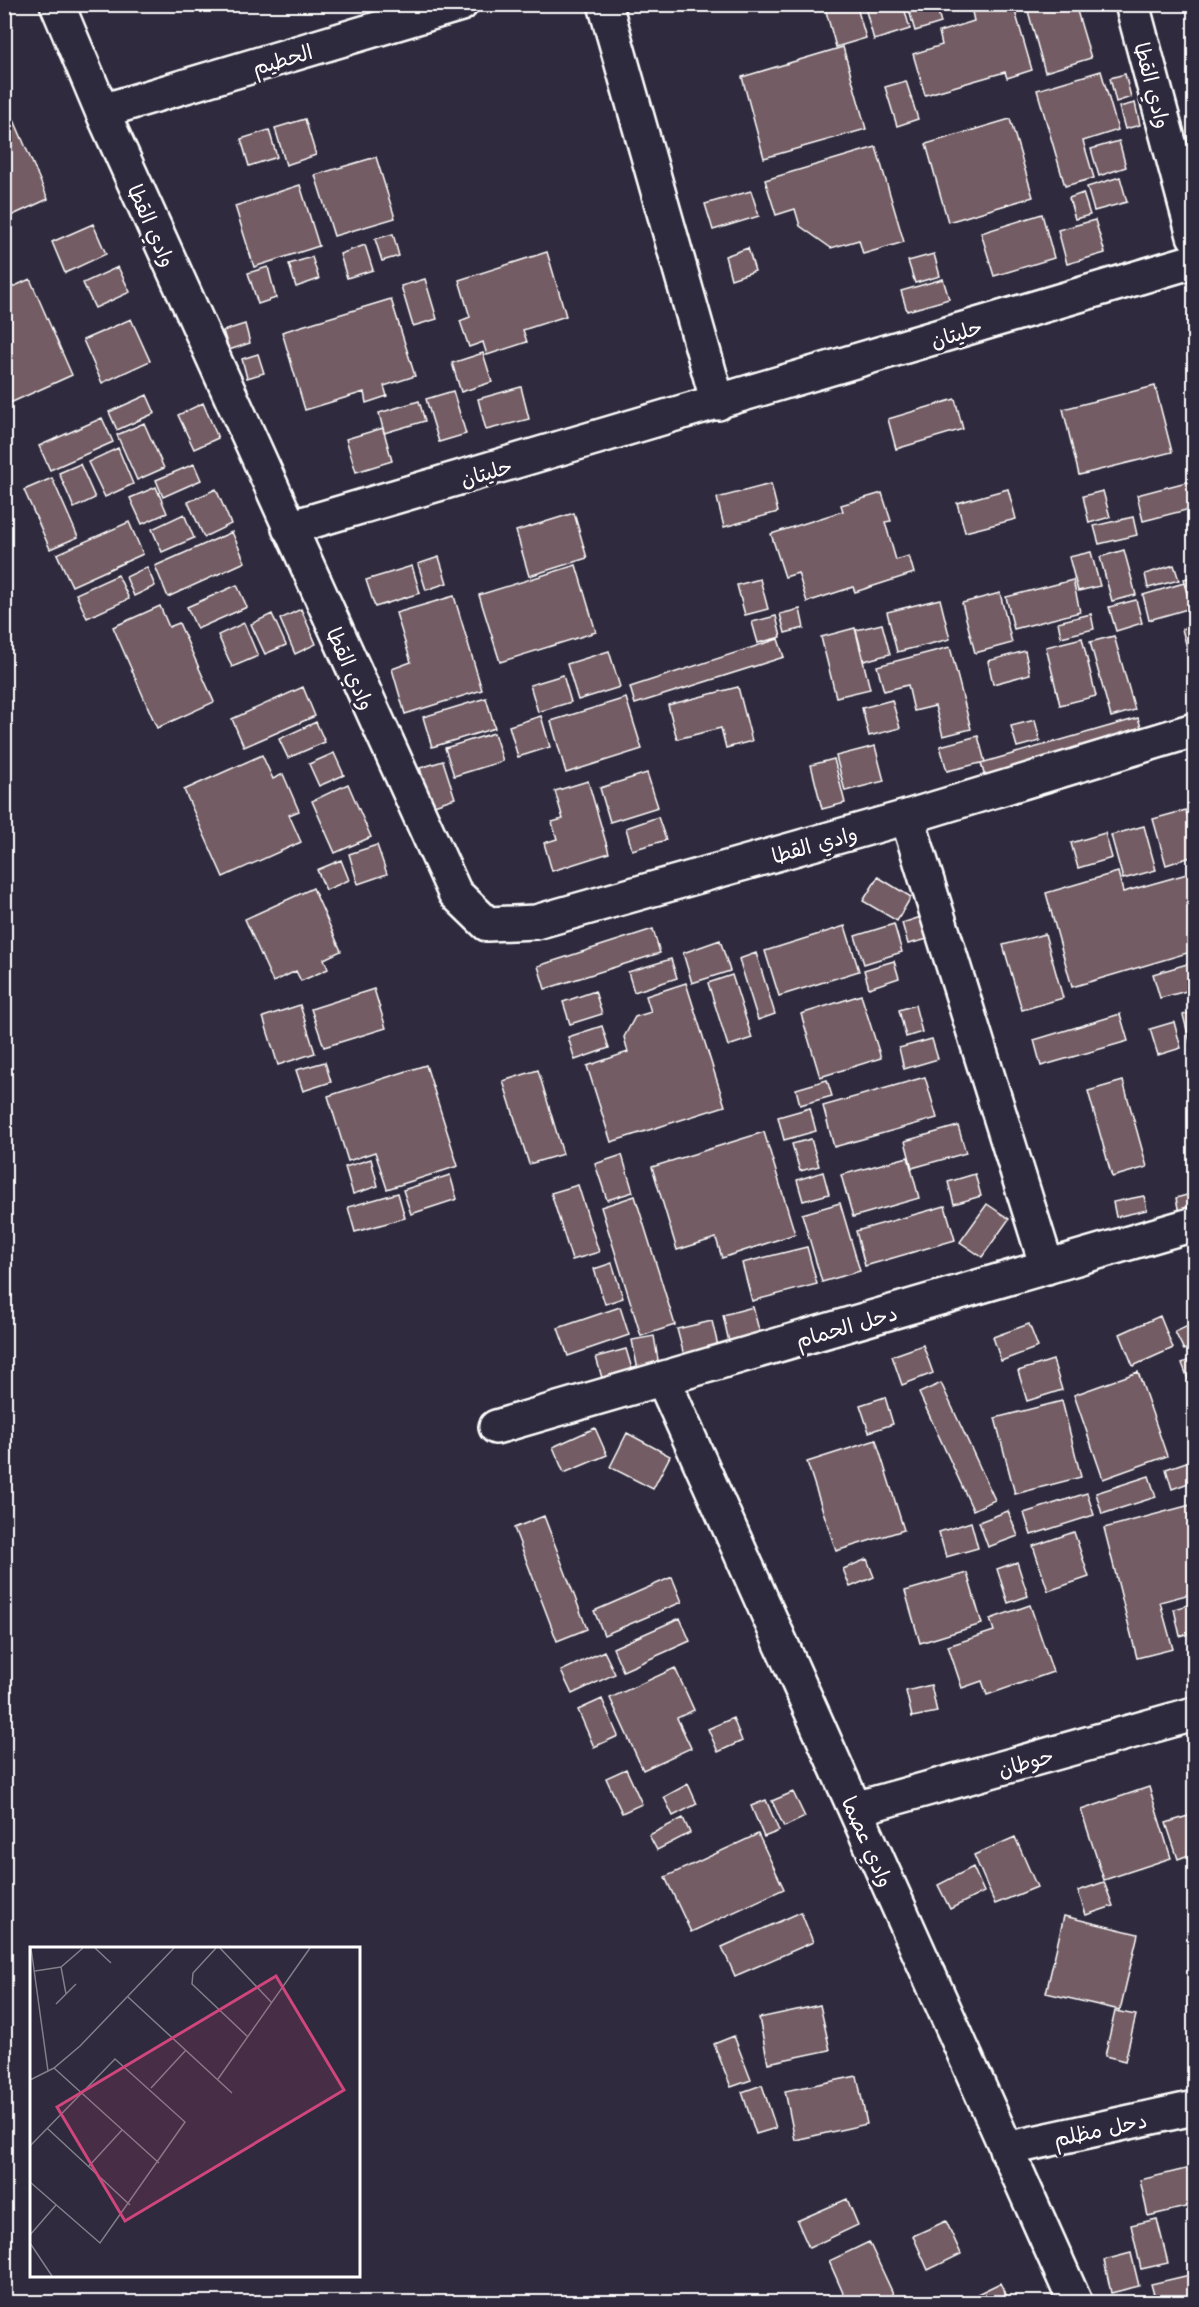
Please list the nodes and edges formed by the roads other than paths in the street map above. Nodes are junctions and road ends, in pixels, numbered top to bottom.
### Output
1 (57, 4) edge
2 (461, 4) edge
3 (605, 4) edge
4 (1132, 4) edge
5 (102, 111) junction
6 (1194, 236) edge
7 (1194, 261) edge
8 (718, 403) junction
9 (289, 528) junction
10 (1194, 730) edge
11 (907, 817) junction
12 (1194, 1224) edge
13 (1047, 1267) junction
14 (663, 1379) junction
15 (496, 1427) dead end
16 (1194, 1714) edge
17 (855, 1809) junction
18 (1194, 2108) edge
19 (1006, 2149) junction
20 (1075, 2302) edge

1 - 5 street, وادي القطا
2 - 5 street, الحطيم
3 - 8 street
4 - 6 street, وادي القطا
5 - 9 street, وادي القطا
7 - 8 street, حليتان
8 - 9 street, حليتان
9 - 11 street, وادي القطا
10 - 11 street, وادي القطا
11 - 13 street
12 - 13 street, دحل الحمام
13 - 14 street, دحل الحمام
14 - 15 street, دحل الحمام
14 - 17 street, وادي عصما
16 - 17 street, حوطان
17 - 19 street, وادي عصما
18 - 19 street, دحل مظلم
19 - 20 street, وادي عصما

